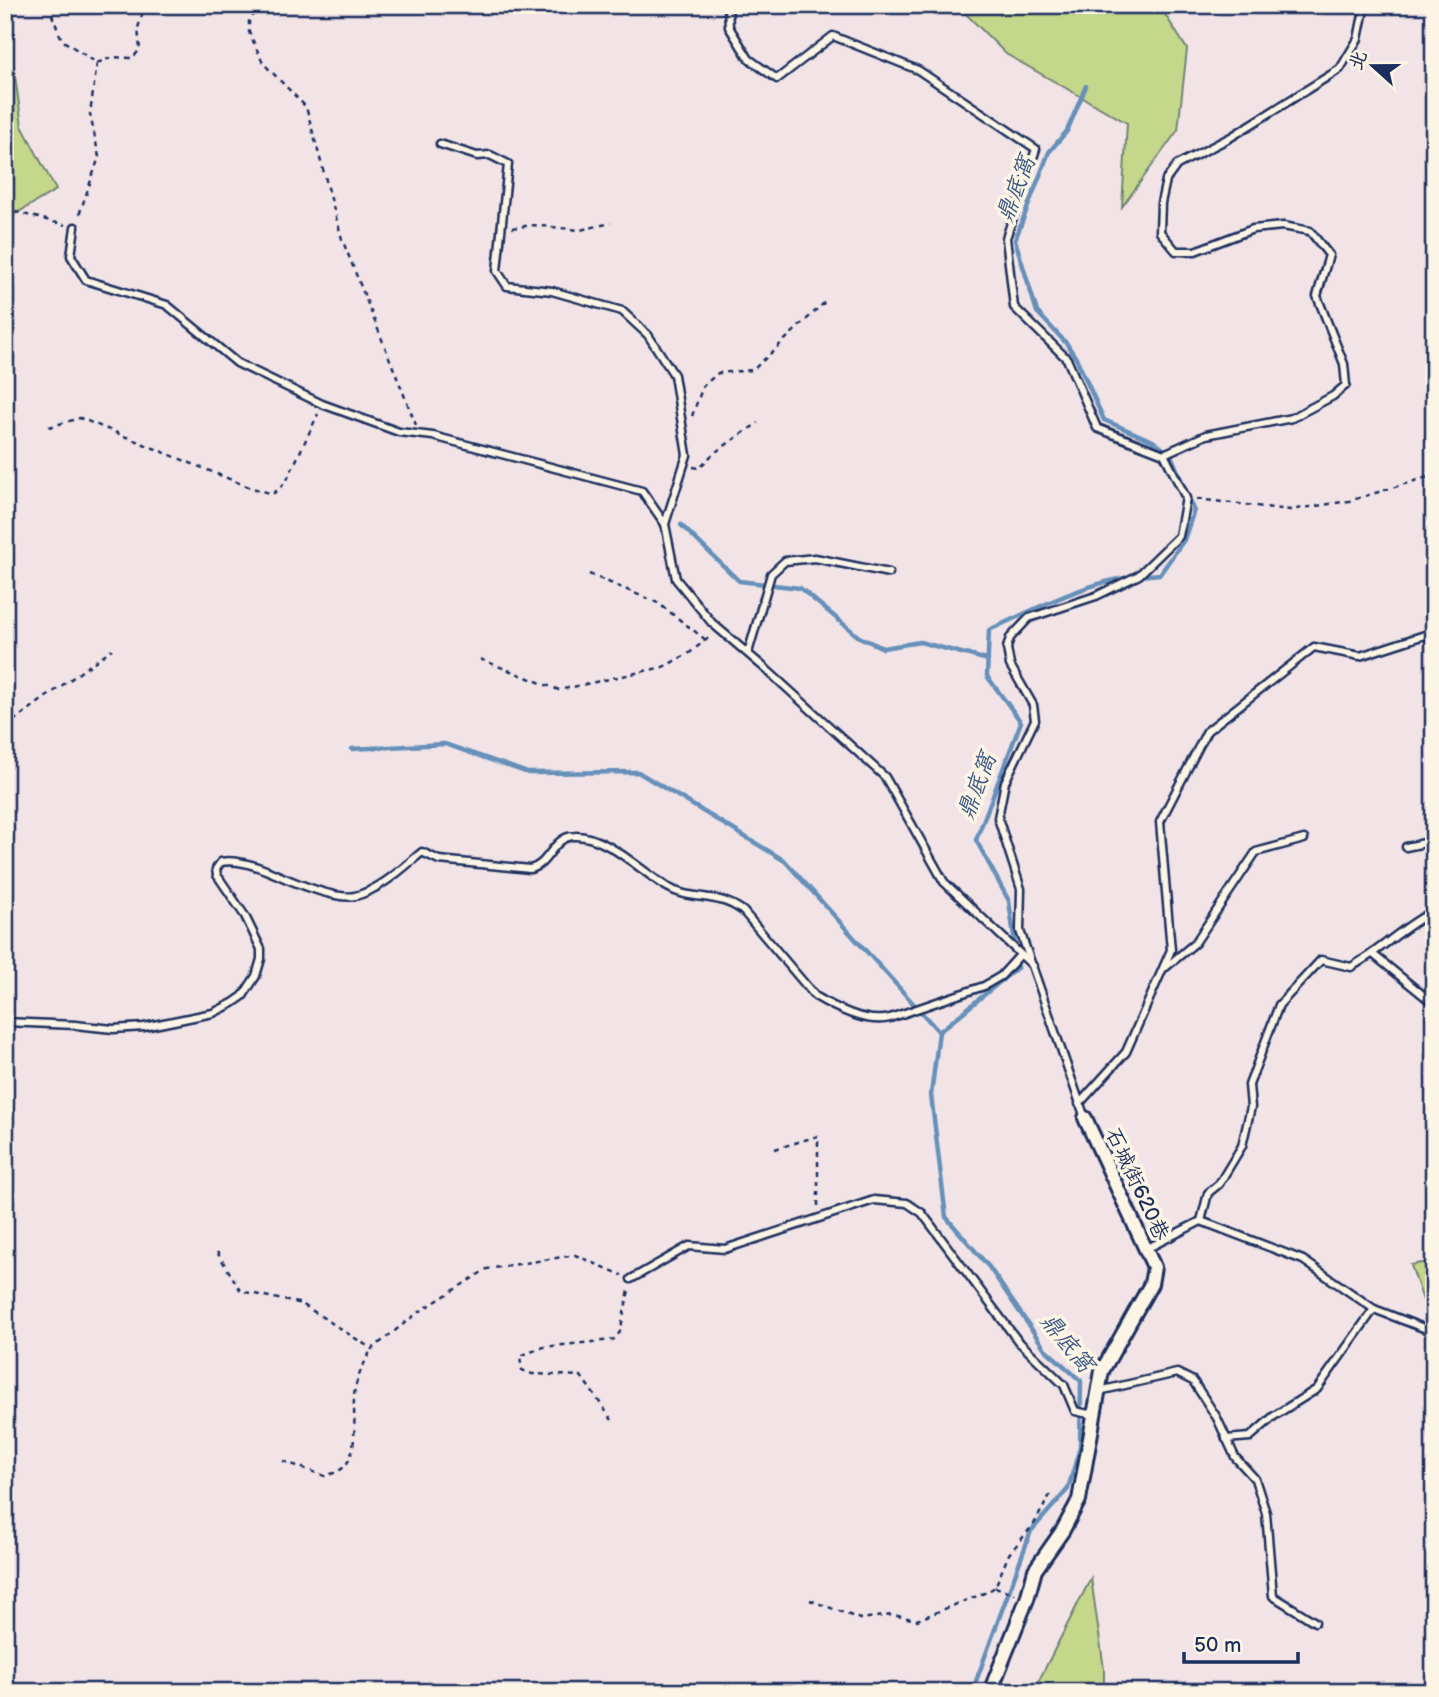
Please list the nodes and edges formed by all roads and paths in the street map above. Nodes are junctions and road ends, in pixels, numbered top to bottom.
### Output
1 (48, 5) edge
2 (145, 5) edge
3 (262, 5) edge
4 (728, 5) edge
5 (1365, 5) edge
6 (97, 63) junction
7 (440, 144) dead end
8 (5, 209) edge
9 (611, 223) dead end
10 (75, 228) junction
11 (502, 229) junction
12 (825, 302) dead end
13 (322, 404) junction
14 (758, 423) dead end
15 (49, 427) dead end
16 (420, 435) junction
17 (684, 435) junction
18 (1164, 454) junction
19 (683, 466) junction
20 (1434, 475) edge
21 (1186, 498) junction
22 (665, 524) junction
23 (889, 573) dead end
24 (589, 574) dead end
25 (718, 628) junction
26 (1434, 632) edge
27 (706, 640) junction
28 (113, 649) dead end
29 (748, 653) junction
30 (480, 659) dead end
31 (5, 727) edge
32 (1304, 839) dead end
33 (1434, 841) edge
34 (1406, 847) dead end
35 (1434, 911) edge
36 (1374, 954) junction
37 (1020, 955) junction
38 (1034, 968) junction
39 (1163, 969) junction
40 (1434, 1004) edge
41 (5, 1022) edge
42 (1079, 1104) junction
43 (1085, 1118) joint
44 (775, 1149) dead end
45 (818, 1219) junction
46 (1201, 1221) junction
47 (1146, 1249) junction
48 (217, 1252) dead end
49 (631, 1279) junction
50 (1374, 1309) junction
51 (1434, 1332) edge
52 (372, 1349) junction
53 (1099, 1391) junction
54 (1093, 1415) junction
55 (612, 1420) dead end
56 (1226, 1439) junction
57 (283, 1461) dead end
58 (1050, 1495) dead end
59 (995, 1587) junction
60 (1027, 1598) junction
61 (810, 1600) dead end
62 (1315, 1622) dead end
63 (990, 1692) edge

1 - 6 path
2 - 6 path
3 - 16 path
4 - 18 lane
5 - 18 lane
6 - 10 path
7 - 11 lane
8 - 10 path
9 - 11 path
10 - 13 lane
11 - 17 lane
12 - 17 path
13 - 15 path
13 - 16 lane
14 - 19 path
16 - 22 lane
17 - 19 lane
18 - 21 lane
19 - 22 lane
20 - 21 path
21 - 38 lane
22 - 25 lane
23 - 29 lane
24 - 27 path
25 - 27 path
25 - 29 lane
26 - 39 lane
27 - 30 path
28 - 31 path
29 - 37 lane
32 - 39 lane
33 - 34 lane
35 - 36 lane
36 - 40 lane
36 - 46 lane
37 - 38 lane
37 - 41 lane
38 - 42 lane
39 - 42 lane
42 - 43 lane
43 - 47 street, 石城街620巷
44 - 45 path
45 - 49 lane
45 - 54 lane
46 - 47 lane
46 - 50 lane
47 - 53 street, 石城街620巷
48 - 52 path
49 - 52 path
49 - 55 path
50 - 51 lane
50 - 56 lane
52 - 57 path
53 - 54 street, 石城街620巷
53 - 56 lane
54 - 60 street, 石城街620巷
56 - 62 lane
58 - 59 path
59 - 60 path
59 - 61 path
60 - 63 street, 石城街620巷

